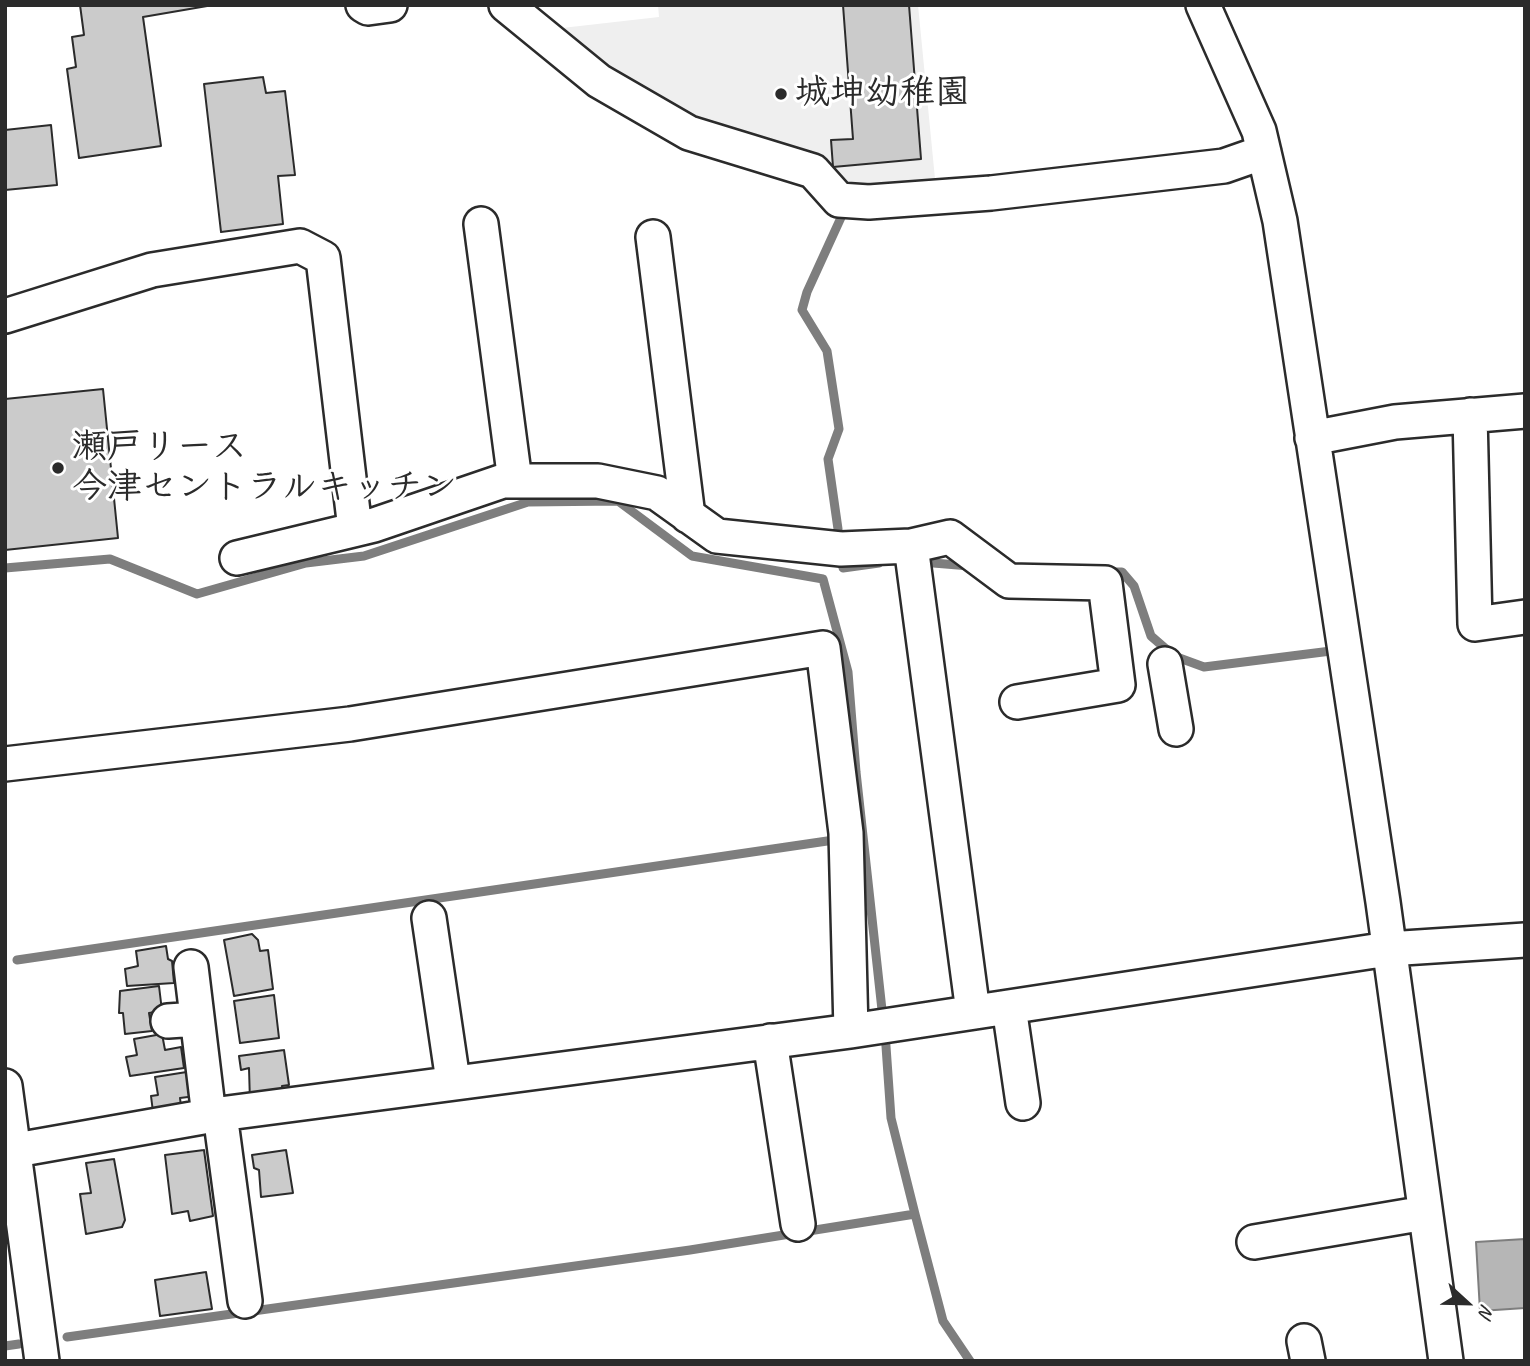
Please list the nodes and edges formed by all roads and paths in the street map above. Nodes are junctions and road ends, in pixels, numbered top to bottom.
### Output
1 (363, 5) edge
2 (390, 5) edge
3 (506, 5) edge
4 (1203, 5) edge
5 (1264, 152) junction
6 (481, 224) dead end
7 (653, 237) dead end
8 (5, 316) edge
9 (1525, 411) edge
10 (1470, 415) junction
11 (1312, 438) junction
12 (515, 481) junction
13 (688, 516) junction
14 (355, 529) junction
15 (911, 546) junction
16 (237, 558) dead end
17 (1525, 617) edge
18 (1118, 685) junction
19 (1017, 702) dead end
20 (1177, 729) dead end
21 (5, 764) edge
22 (429, 918) dead end
23 (1525, 940) edge
24 (1388, 949) junction
25 (191, 967) dead end
26 (1009, 1007) junction
27 (973, 1012) junction
28 (870, 1027) junction
29 (770, 1041) junction
30 (453, 1081) junction
31 (5, 1086) edge
32 (1023, 1103) dead end
33 (215, 1115) junction
34 (10, 1151) edge
35 (1425, 1213) junction
36 (798, 1224) dead end
37 (1254, 1242) dead end
38 (245, 1301) dead end
39 (42, 1361) edge
40 (1446, 1361) edge

1 - 2 street
3 - 5 street
4 - 5 street
5 - 11 street
6 - 12 street
7 - 13 street
8 - 14 street
9 - 10 street
10 - 11 street
10 - 17 street
11 - 24 street
12 - 13 street
12 - 14 street
13 - 15 street
14 - 16 street
15 - 18 street
15 - 27 street
18 - 19 street
18 - 20 street
21 - 28 street
22 - 30 street
23 - 24 street
24 - 26 street
24 - 35 street
25 - 33 street
26 - 27 street
26 - 32 street
27 - 28 street
28 - 29 street
29 - 30 street
29 - 36 street
30 - 33 street
31 - 34 street
33 - 34 street
33 - 38 street
34 - 39 street
35 - 37 street
35 - 40 street

